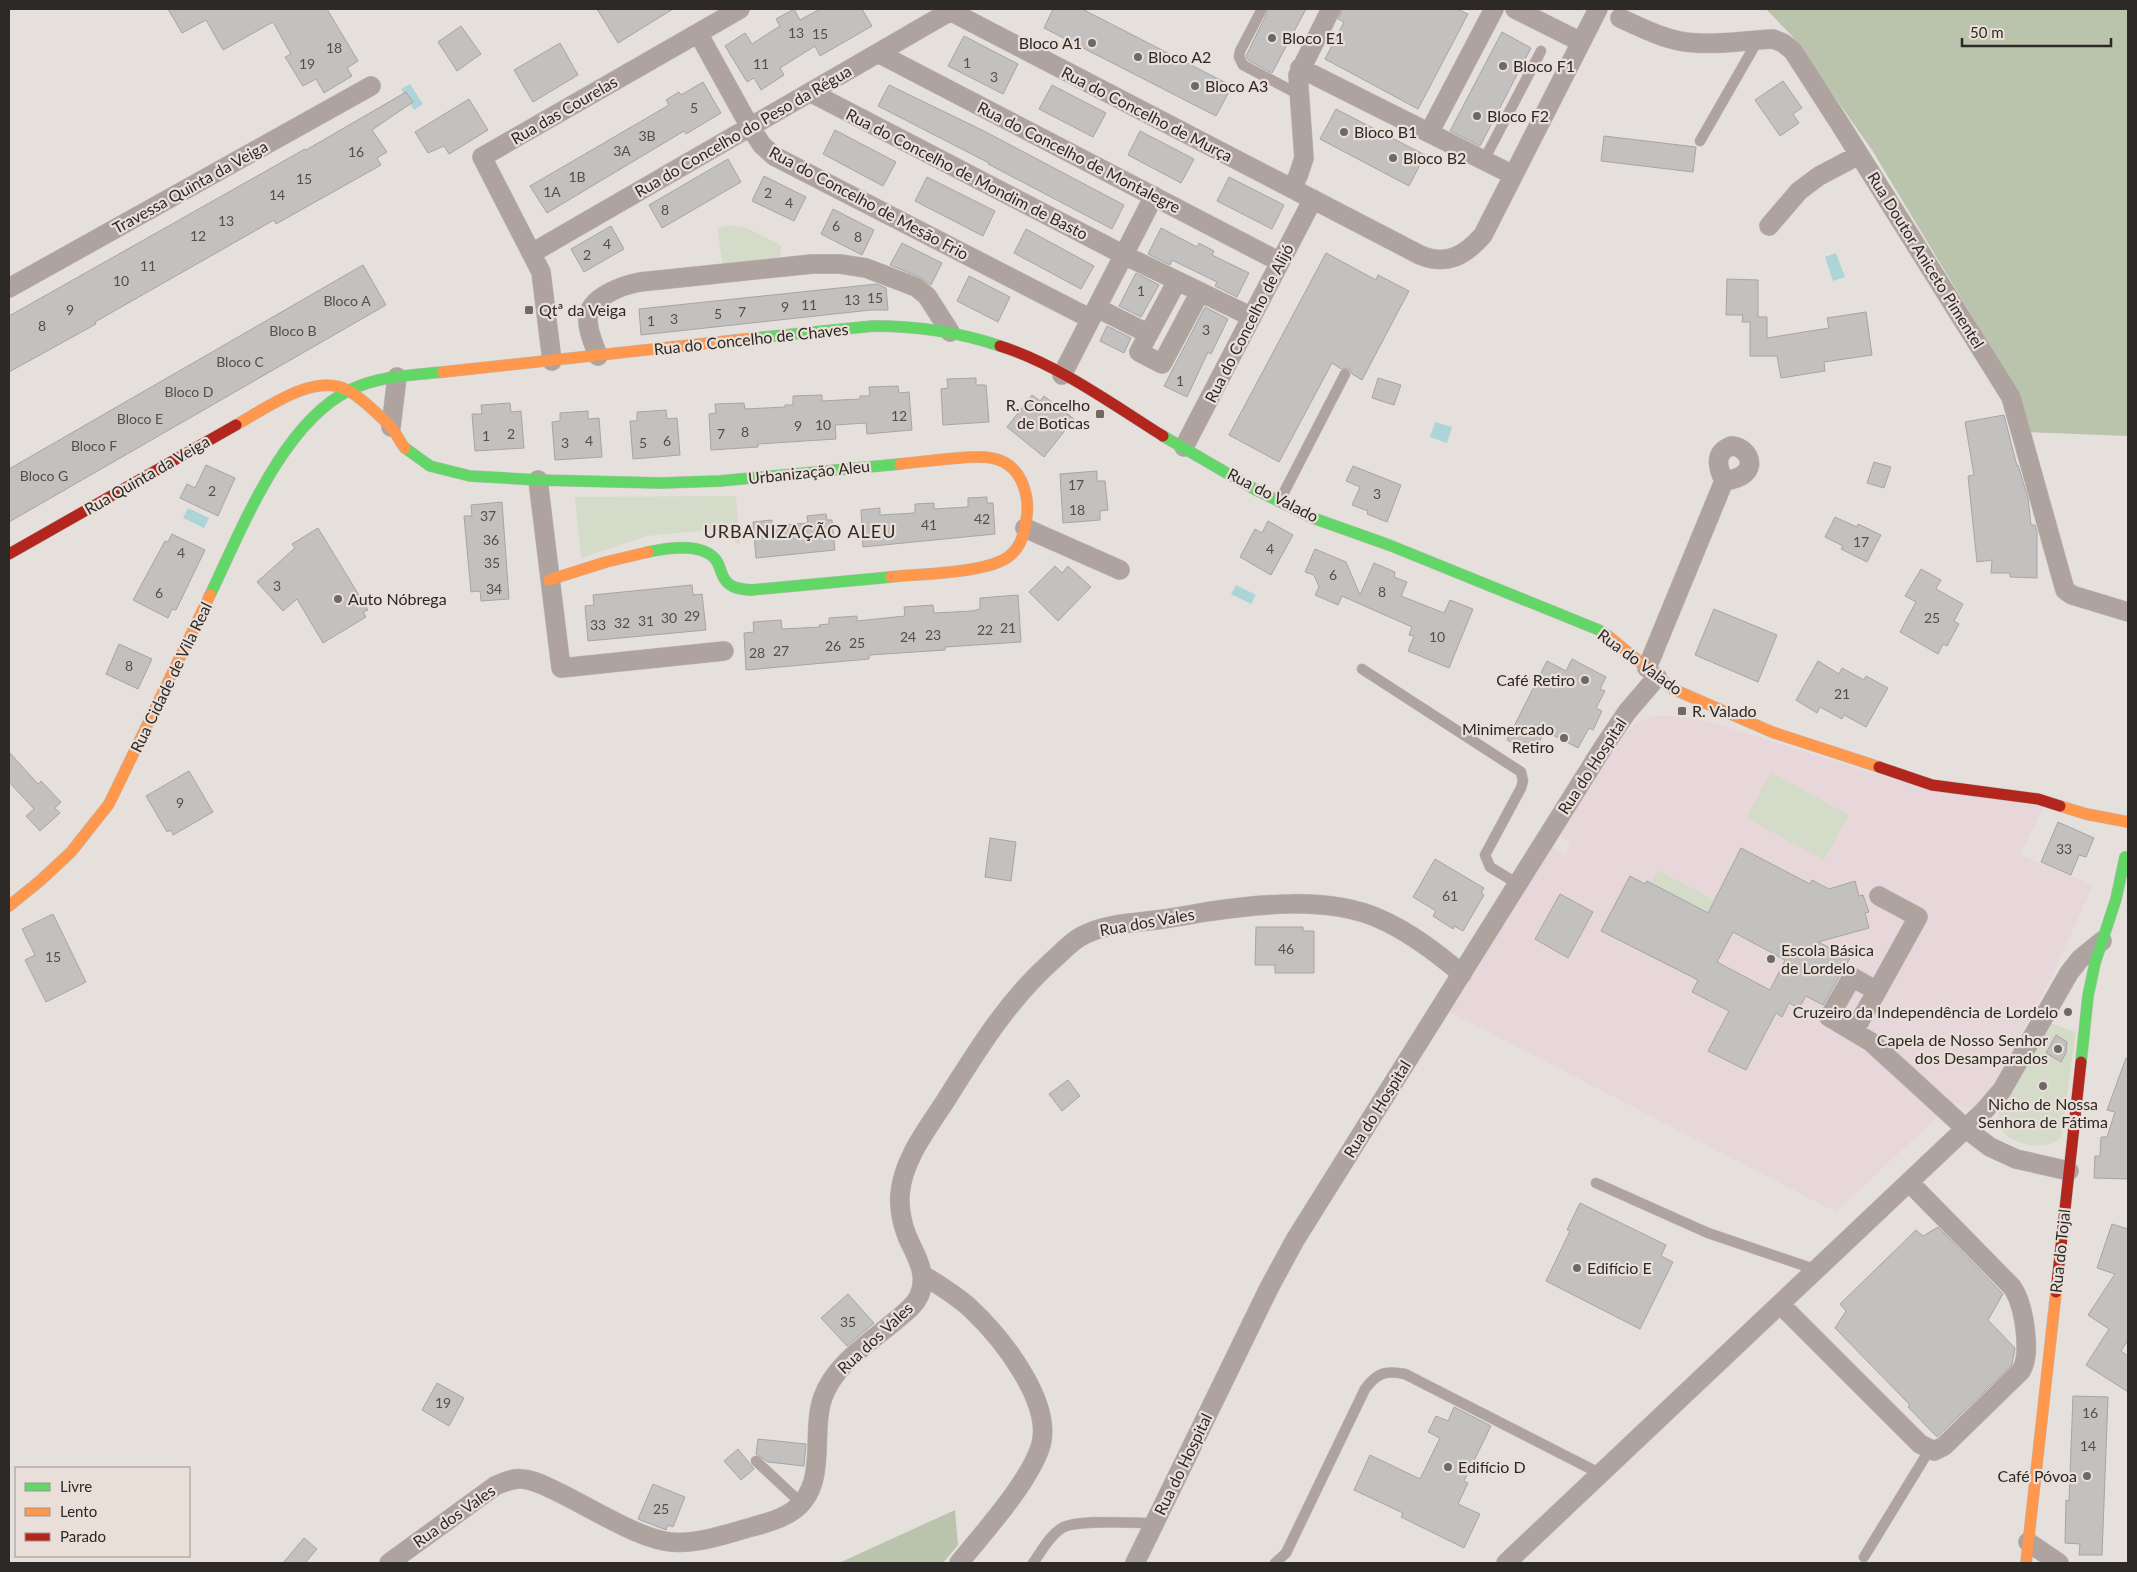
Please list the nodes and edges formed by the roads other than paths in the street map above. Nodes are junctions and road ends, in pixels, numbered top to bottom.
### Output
1 (740, 9) edge
2 (1262, 9) edge
3 (1331, 9) edge
4 (1494, 9) edge
5 (1515, 9) edge
6 (1598, 9) edge
7 (1602, 9) edge
8 (952, 10) edge
9 (1622, 13) edge
10 (698, 33) junction
11 (1758, 40) junction
12 (1581, 42) junction
13 (1541, 51) dead end
14 (878, 53) junction
15 (1300, 68) junction
16 (371, 86) dead end
17 (810, 92) junction
18 (1298, 94) junction
19 (750, 127) junction
20 (1429, 133) junction
21 (1700, 141) dead end
22 (1859, 155) junction
23 (1484, 160) junction
24 (1513, 175) junction
25 (1292, 188) junction
26 (1154, 196) junction
27 (1313, 199) junction
28 (1769, 226) dead end
29 (532, 253) junction
30 (1124, 255) junction
31 (1280, 262) junction
32 (1177, 280) junction
33 (9, 288) edge
34 (1200, 292) junction
35 (1094, 314) junction
36 (1252, 317) junction
37 (950, 332) junction
38 (1148, 334) junction
39 (598, 356) junction
40 (552, 361) junction
41 (1345, 374) dead end
42 (1062, 375) junction
43 (397, 377) junction
44 (349, 391) junction
45 (285, 397) junction
46 (324, 409) junction
47 (391, 427) junction
48 (306, 428) joint
49 (1184, 447) junction
50 (538, 480) junction
51 (1724, 482) dead end
52 (1279, 502) junction
53 (1025, 528) junction
54 (9, 554) edge
55 (1120, 570) dead end
56 (548, 580) junction
57 (2128, 612) edge
58 (724, 651) dead end
59 (1362, 669) dead end
60 (1652, 672) junction
61 (2086, 814) junction
62 (2127, 826) edge
63 (2110, 830) dead end
64 (2125, 855) edge
65 (1518, 884) junction
66 (1878, 896) dead end
67 (9, 906) edge
68 (2124, 910) dead end
69 (2102, 940) junction
70 (1462, 974) junction
71 (1877, 991) junction
72 (1854, 1031) junction
73 (1965, 1128) junction
74 (2069, 1171) junction
75 (1596, 1182) dead end
76 (1909, 1182) junction
77 (1816, 1270) junction
78 (923, 1276) junction
79 (1780, 1304) junction
80 (1930, 1449) junction
81 (756, 1461) dead end
82 (1601, 1474) junction
83 (801, 1503) junction
84 (1154, 1523) junction
85 (2028, 1542) junction
86 (1864, 1557) dead end
87 (390, 1563) edge
88 (959, 1563) edge
89 (1032, 1563) edge
90 (1135, 1563) edge
91 (1275, 1563) edge
92 (1506, 1563) edge
93 (2026, 1563) edge
94 (2059, 1563) edge

1 - 10 street, Rua das Courelas
2 - 18 lane
3 - 15 street
4 - 20 street
5 - 12 street
6 - 12 street, Rua do Concelho de Murça
7 - 9 street, Rua Doutor Aniceto Pimentel
8 - 14 street, Rua do Concelho do Peso da Régua
8 - 25 street, Rua do Concelho de Murça
9 - 11 street, Rua Doutor Aniceto Pimentel
10 - 19 street, Rua do Concelho de Mesão Frio
10 - 29 street, Rua das Courelas
11 - 21 lane
11 - 22 street, Rua Doutor Aniceto Pimentel
12 - 24 street, Rua do Concelho de Murça
13 - 23 lane
14 - 17 street, Rua do Concelho do Peso da Régua
14 - 26 street, Rua do Concelho de Montalegre
15 - 18 street
15 - 20 street
16 - 33 street, Travessa Quinta da Veiga
17 - 19 street, Rua do Concelho do Peso da Régua
17 - 30 street, Rua do Concelho de Mondim de Basto
18 - 25 street
19 - 29 street, Rua do Concelho do Peso da Régua
19 - 35 street, Rua do Concelho de Mesão Frio
20 - 23 street
22 - 28 street
22 - 57 street, Rua Doutor Aniceto Pimentel
23 - 24 street
24 - 27 street, Rua do Concelho de Murça
25 - 27 street, Rua do Concelho de Murça
26 - 30 street
26 - 31 street, Rua do Concelho de Montalegre
27 - 31 street, Rua do Concelho de Alijó
29 - 40 street
30 - 32 street, Rua do Concelho de Mondim de Basto
30 - 35 street
31 - 36 street, Rua do Concelho de Alijó
32 - 34 street, Rua do Concelho de Mondim de Basto
32 - 38 street
34 - 36 street, Rua do Concelho de Mondim de Basto
34 - 38 street
35 - 38 street, Rua do Concelho de Mesão Frio
35 - 42 street
36 - 49 street, Rua do Concelho de Alijó
37 - 39 street, Rua do Concelho de Chaves
37 - 39 street
37 - 42 street, Rua do Concelho de Chaves
39 - 40 street, Rua do Concelho de Chaves
40 - 43 street, Rua do Concelho de Chaves
41 - 52 lane
42 - 49 street, Rua do Concelho de Chaves
43 - 44 street, Rua do Concelho de Chaves
43 - 47 street
44 - 45 street, Rua Quinta da Veiga
44 - 46 street, Rua do Concelho de Chaves
44 - 47 street, Urbanização Aleu
45 - 46 street
45 - 54 street, Rua Quinta da Veiga
46 - 48 street, Rua do Concelho de Chaves
47 - 50 street, Urbanização Aleu
48 - 67 street, Rua Cidade de Vila Real
49 - 52 street, Rua do Valado
50 - 53 street, Urbanização Aleu
50 - 56 street
51 - 60 street, Rua do Hospital
52 - 60 street, Rua do Valado
53 - 55 street
53 - 56 street, Urbanização Aleu
56 - 58 street
59 - 65 lane
60 - 61 street, Rua do Valado
60 - 65 street, Rua do Hospital
61 - 62 street
61 - 63 street
64 - 69 street, Rua do Tojal
65 - 70 street, Rua do Hospital
66 - 71 street
68 - 69 street
69 - 73 street
69 - 74 street, Rua do Tojal
70 - 78 street, Rua dos Vales
70 - 84 street, Rua do Hospital
71 - 72 street
71 - 72 street
72 - 73 street
73 - 74 street
73 - 76 street
74 - 85 street, Rua do Tojal
75 - 77 lane
76 - 77 street
76 - 80 street
77 - 79 street
78 - 83 street, Rua dos Vales
78 - 88 street
79 - 80 street
79 - 82 street
80 - 86 lane
81 - 83 lane
82 - 91 lane
82 - 92 street
83 - 87 street, Rua dos Vales
84 - 89 lane
84 - 90 street, Rua do Hospital
85 - 93 street, Rua do Tojal
85 - 94 street

